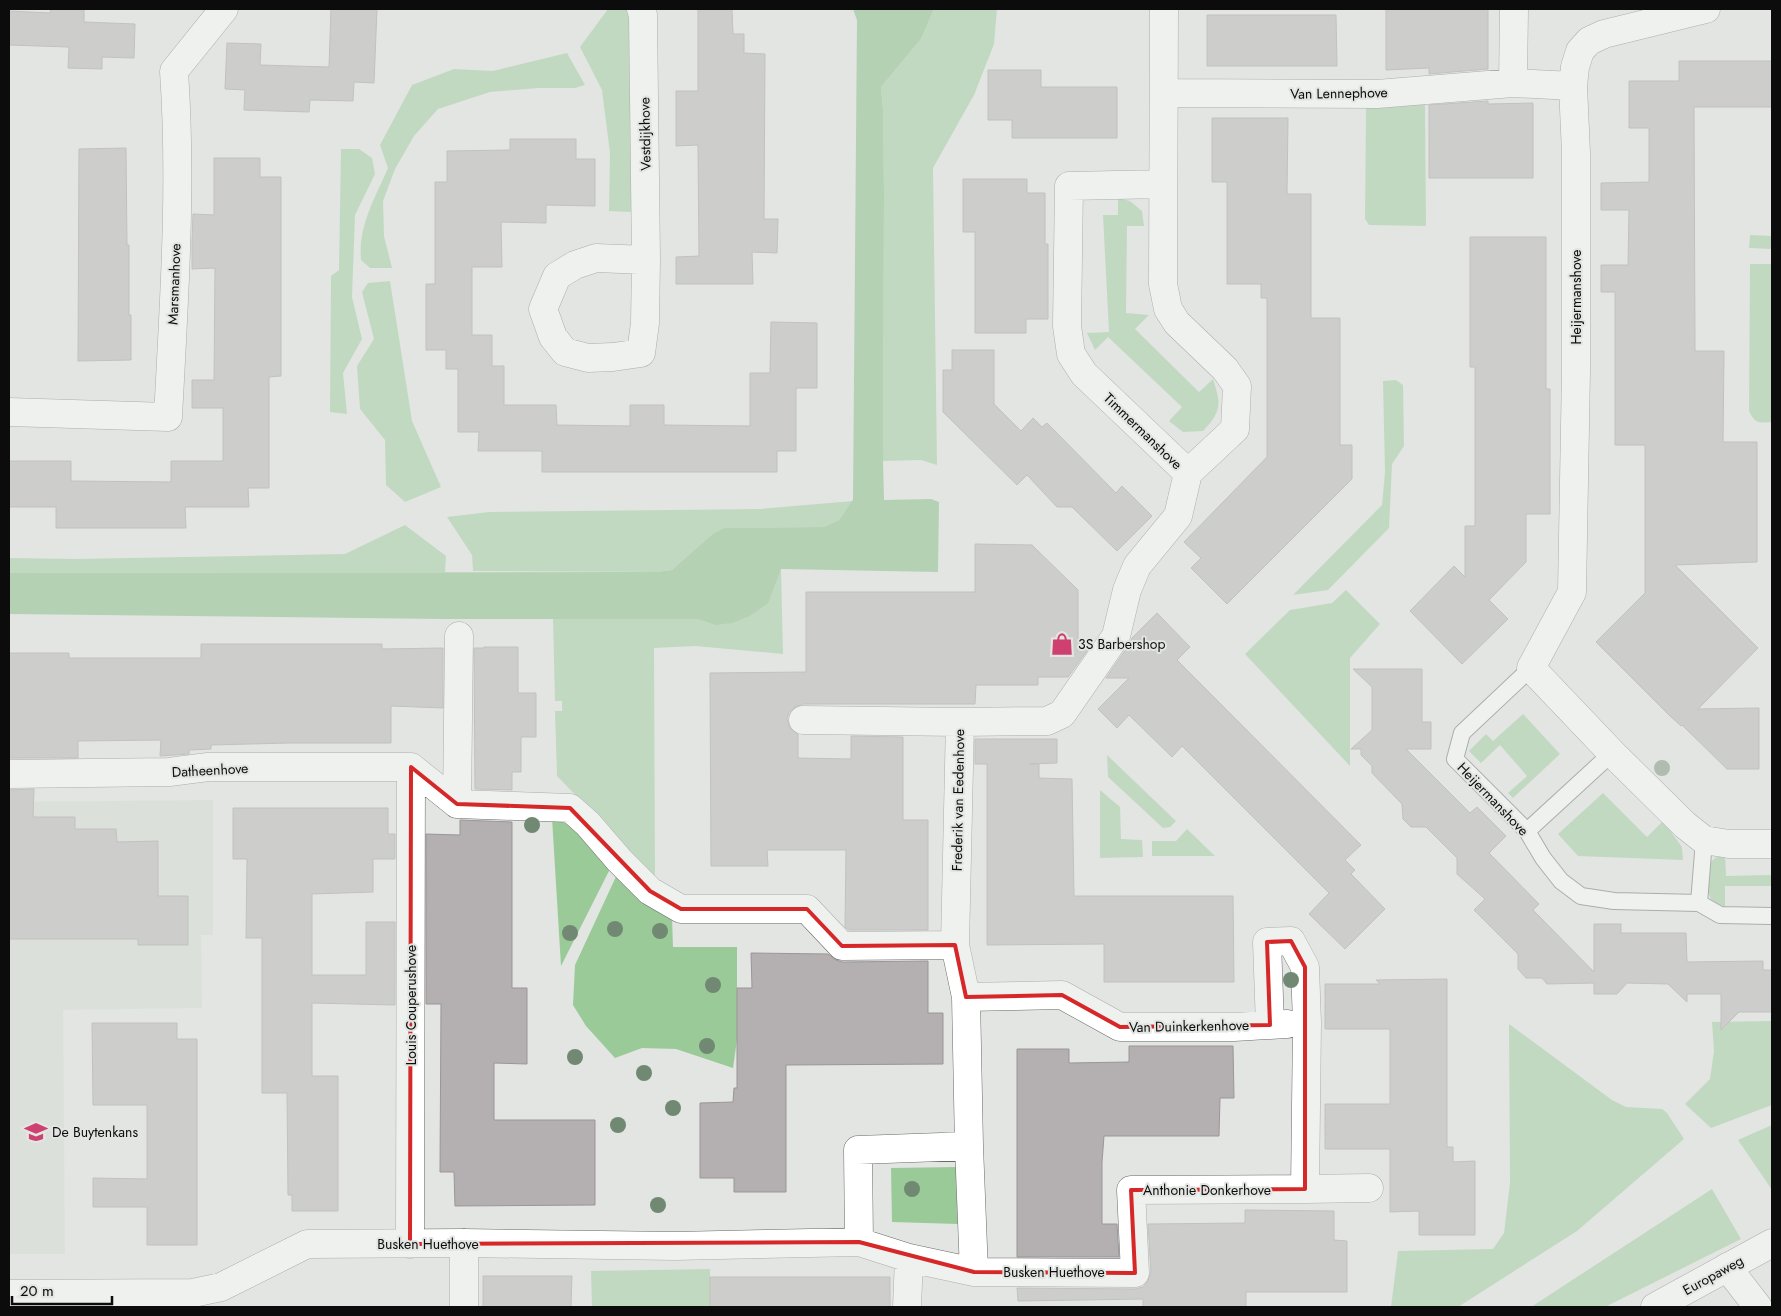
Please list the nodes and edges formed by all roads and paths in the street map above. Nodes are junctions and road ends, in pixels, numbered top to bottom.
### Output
1 (224, 9) edge
2 (641, 9) edge
3 (1164, 9) edge
4 (1514, 9) edge
5 (1706, 9) edge
6 (1513, 84) junction
7 (1573, 86) junction
8 (1164, 93) junction
9 (1163, 184) junction
10 (646, 260) junction
11 (9, 412) edge
12 (1188, 474) junction
13 (459, 636) dead end
14 (1531, 668) junction
15 (803, 720) dead end
16 (960, 722) junction
17 (1612, 753) junction
18 (411, 767) junction
19 (9, 774) edge
20 (457, 804) junction
21 (1527, 831) junction
22 (1704, 840) junction
23 (1772, 844) edge
24 (1699, 903) junction
25 (1772, 916) edge
26 (955, 945) junction
27 (966, 997) junction
28 (1307, 1023) junction
29 (1270, 1025) junction
30 (969, 1146) junction
31 (1369, 1188) dead end
32 (1306, 1189) junction
33 (859, 1242) junction
34 (464, 1243) junction
35 (410, 1244) junction
36 (1772, 1244) edge
37 (908, 1258) junction
38 (1727, 1267) junction
39 (974, 1272) junction
40 (1135, 1273) joint
41 (16, 1298) edge
42 (464, 1307) edge
43 (907, 1307) edge
44 (1655, 1307) edge
45 (1733, 1307) edge
46 (1758, 1307) edge

1 - 11 street, Marsmanhove
2 - 10 street, Vestdijkhove
3 - 8 street, Timmermanshove
4 - 6 street
5 - 7 street, Heijermanshove
6 - 7 street, Van Lennephove
6 - 8 street, Van Lennephove
7 - 14 street, Heijermanshove
8 - 9 street, Timmermanshove
9 - 12 street, Timmermanshove
9 - 12 street, Timmermanshove
10 - 10 street, Vestdijkhove
12 - 16 street
13 - 20 street
14 - 17 street
14 - 21 lane, Heijermanshove
15 - 16 street, Frederik van Eedenhove
16 - 26 street, Frederik van Eedenhove
17 - 21 lane
17 - 22 street
18 - 19 street, Datheenhove
18 - 20 street
18 - 35 street, Louis Couperushove
20 - 26 street
21 - 24 lane, Heijermanshove
22 - 23 street
22 - 24 lane
24 - 25 lane, Heijermanshove
26 - 27 street, Frederik van Eedenhove
27 - 29 street, Van Duinkerkenhove
27 - 30 street
28 - 29 street, Van Duinkerkenhove
28 - 29 street, Van Duinkerkenhove
28 - 32 street, Van Duinkerkenhove
30 - 33 street
30 - 39 street
31 - 32 street
32 - 40 street, Anthonie Donkerhove
33 - 34 street, Busken Huethove
33 - 37 street, Busken Huethove
34 - 35 street, Busken Huethove
34 - 42 street
35 - 41 street, Busken Huethove
36 - 38 street, Europaweg
37 - 39 street, Busken Huethove
37 - 43 street
38 - 44 street, Europaweg
38 - 45 street
38 - 46 street
39 - 40 street, Busken Huethove

